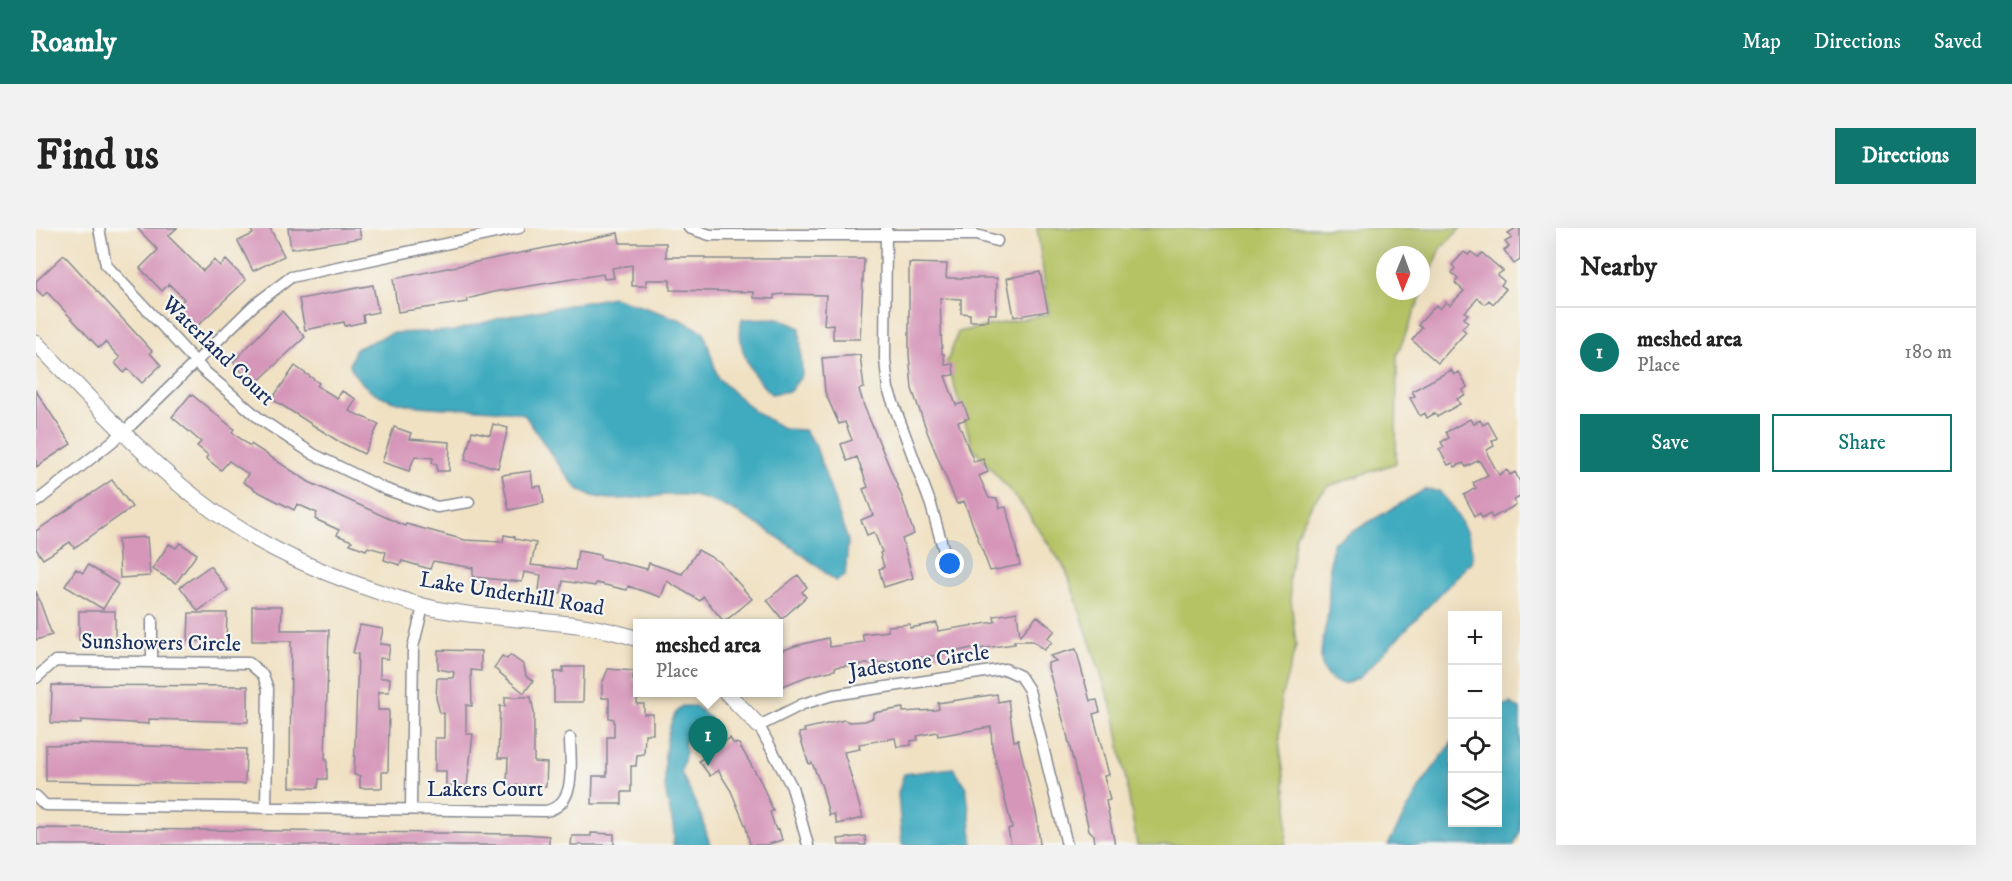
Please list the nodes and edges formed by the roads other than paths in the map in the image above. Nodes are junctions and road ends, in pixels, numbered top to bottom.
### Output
1 (99, 228) edge
2 (519, 228) edge
3 (689, 228) edge
4 (886, 231) edge
5 (997, 241) dead end
6 (36, 343) edge
7 (196, 362) junction
8 (123, 433) junction
9 (36, 502) edge
10 (470, 502) dead end
11 (945, 555) dead end
12 (423, 607) junction
13 (152, 620) dead end
14 (633, 638) edge
15 (152, 661) junction
16 (36, 678) edge
17 (730, 697) edge
18 (759, 726) junction
19 (570, 738) dead end
20 (36, 796) edge
21 (266, 806) junction
22 (411, 809) junction
23 (808, 845) edge
24 (1066, 845) edge

1 - 7 street, Waterland Court
2 - 7 street
3 - 4 street
4 - 5 street
4 - 11 street
6 - 8 street, Lake Underhill Road
7 - 8 street
7 - 10 street, Waterland Court
8 - 9 street
8 - 12 street, Lake Underhill Road
12 - 14 street, Lake Underhill Road
12 - 22 street
13 - 15 street
15 - 16 street, Sunshowers Circle
15 - 21 street, Sunshowers Circle
17 - 18 street
18 - 23 street
18 - 24 street, Jadestone Circle
19 - 22 street, Lakers Court
20 - 21 street
21 - 22 street

